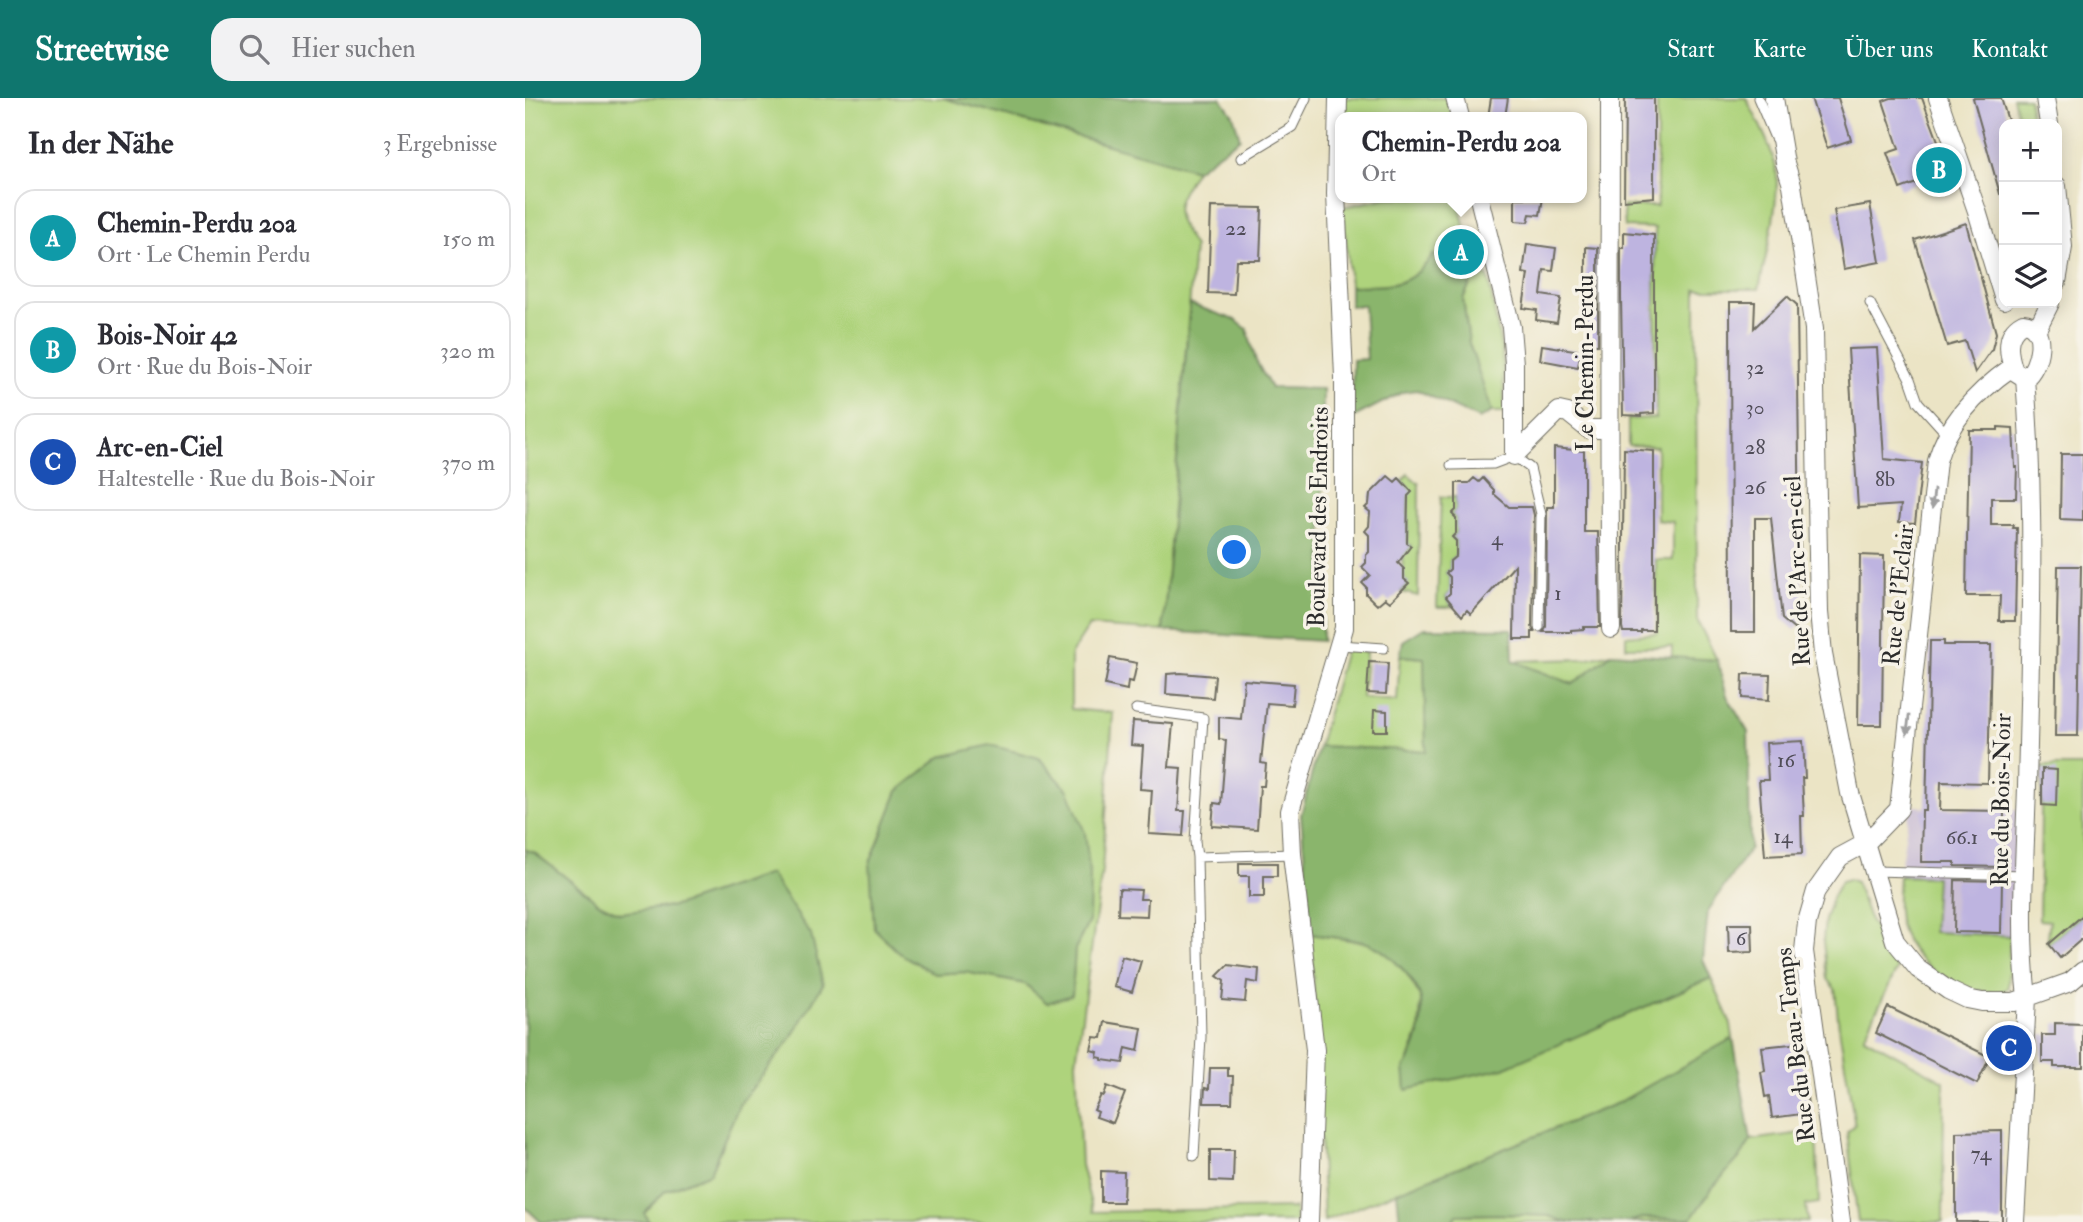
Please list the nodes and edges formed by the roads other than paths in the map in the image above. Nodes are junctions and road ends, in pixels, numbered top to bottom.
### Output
1 (1306, 98) edge
2 (1609, 98) edge
3 (1758, 98) edge
4 (1774, 98) edge
5 (1938, 98) edge
6 (2045, 98) edge
7 (2048, 119) edge
8 (1241, 158) dead end
9 (1785, 163) junction
10 (1336, 203) edge
11 (1480, 203) edge
12 (2062, 225) edge
13 (2062, 253) edge
14 (1999, 282) edge
15 (1870, 303) dead end
16 (2008, 308) edge
17 (2048, 308) edge
18 (2015, 329) junction
19 (2037, 329) junction
20 (2018, 373) junction
21 (1608, 429) junction
22 (1947, 433) junction
23 (1514, 456) junction
24 (1451, 466) dead end
25 (1539, 627) dead end
26 (1611, 629) dead end
27 (1340, 645) junction
28 (1384, 648) dead end
29 (1136, 709) dead end
30 (1866, 843) junction
31 (1292, 855) junction
32 (1197, 857) junction
33 (1874, 871) junction
34 (2024, 875) junction
35 (2083, 971) edge
36 (2027, 998) junction
37 (1194, 1156) dead end
38 (1309, 1222) edge
39 (1841, 1222) edge
40 (2015, 1222) edge

1 - 8 lane
2 - 21 street, Le Chemin-Perdu
3 - 9 lane, Rue de l'Arc-en-ciel
4 - 9 street, Rue de l'Arc-en-ciel
5 - 14 street
6 - 7 street
9 - 30 street, Rue de l'Arc-en-ciel
10 - 27 street, Boulevard des Endroits
11 - 23 street
12 - 13 street
15 - 22 lane
16 - 18 street
17 - 19 street
18 - 19 street
18 - 20 street, Rue du Bois-Noir
19 - 20 street
20 - 22 street, Rue de l'Eclair
20 - 34 street, Rue du Bois-Noir
21 - 23 street
21 - 26 street, Le Chemin-Perdu
22 -> 30 street, Rue de l'Eclair
23 - 24 lane
23 - 25 lane
27 - 28 lane
27 - 31 street, Boulevard des Endroits
29 - 32 lane
30 - 33 street, Rue de l'Arc-en-ciel
30 - 39 street, Rue du Beau-Temps
31 - 32 lane
31 - 38 street, Boulevard des Endroits
32 - 37 lane
33 - 34 lane
33 - 36 street, Rue de l'Arc-en-ciel
34 - 36 street, Rue du Bois-Noir
35 - 36 street, Rue de l'Arc-en-ciel
36 - 40 street, Rue du Bois-Noir

